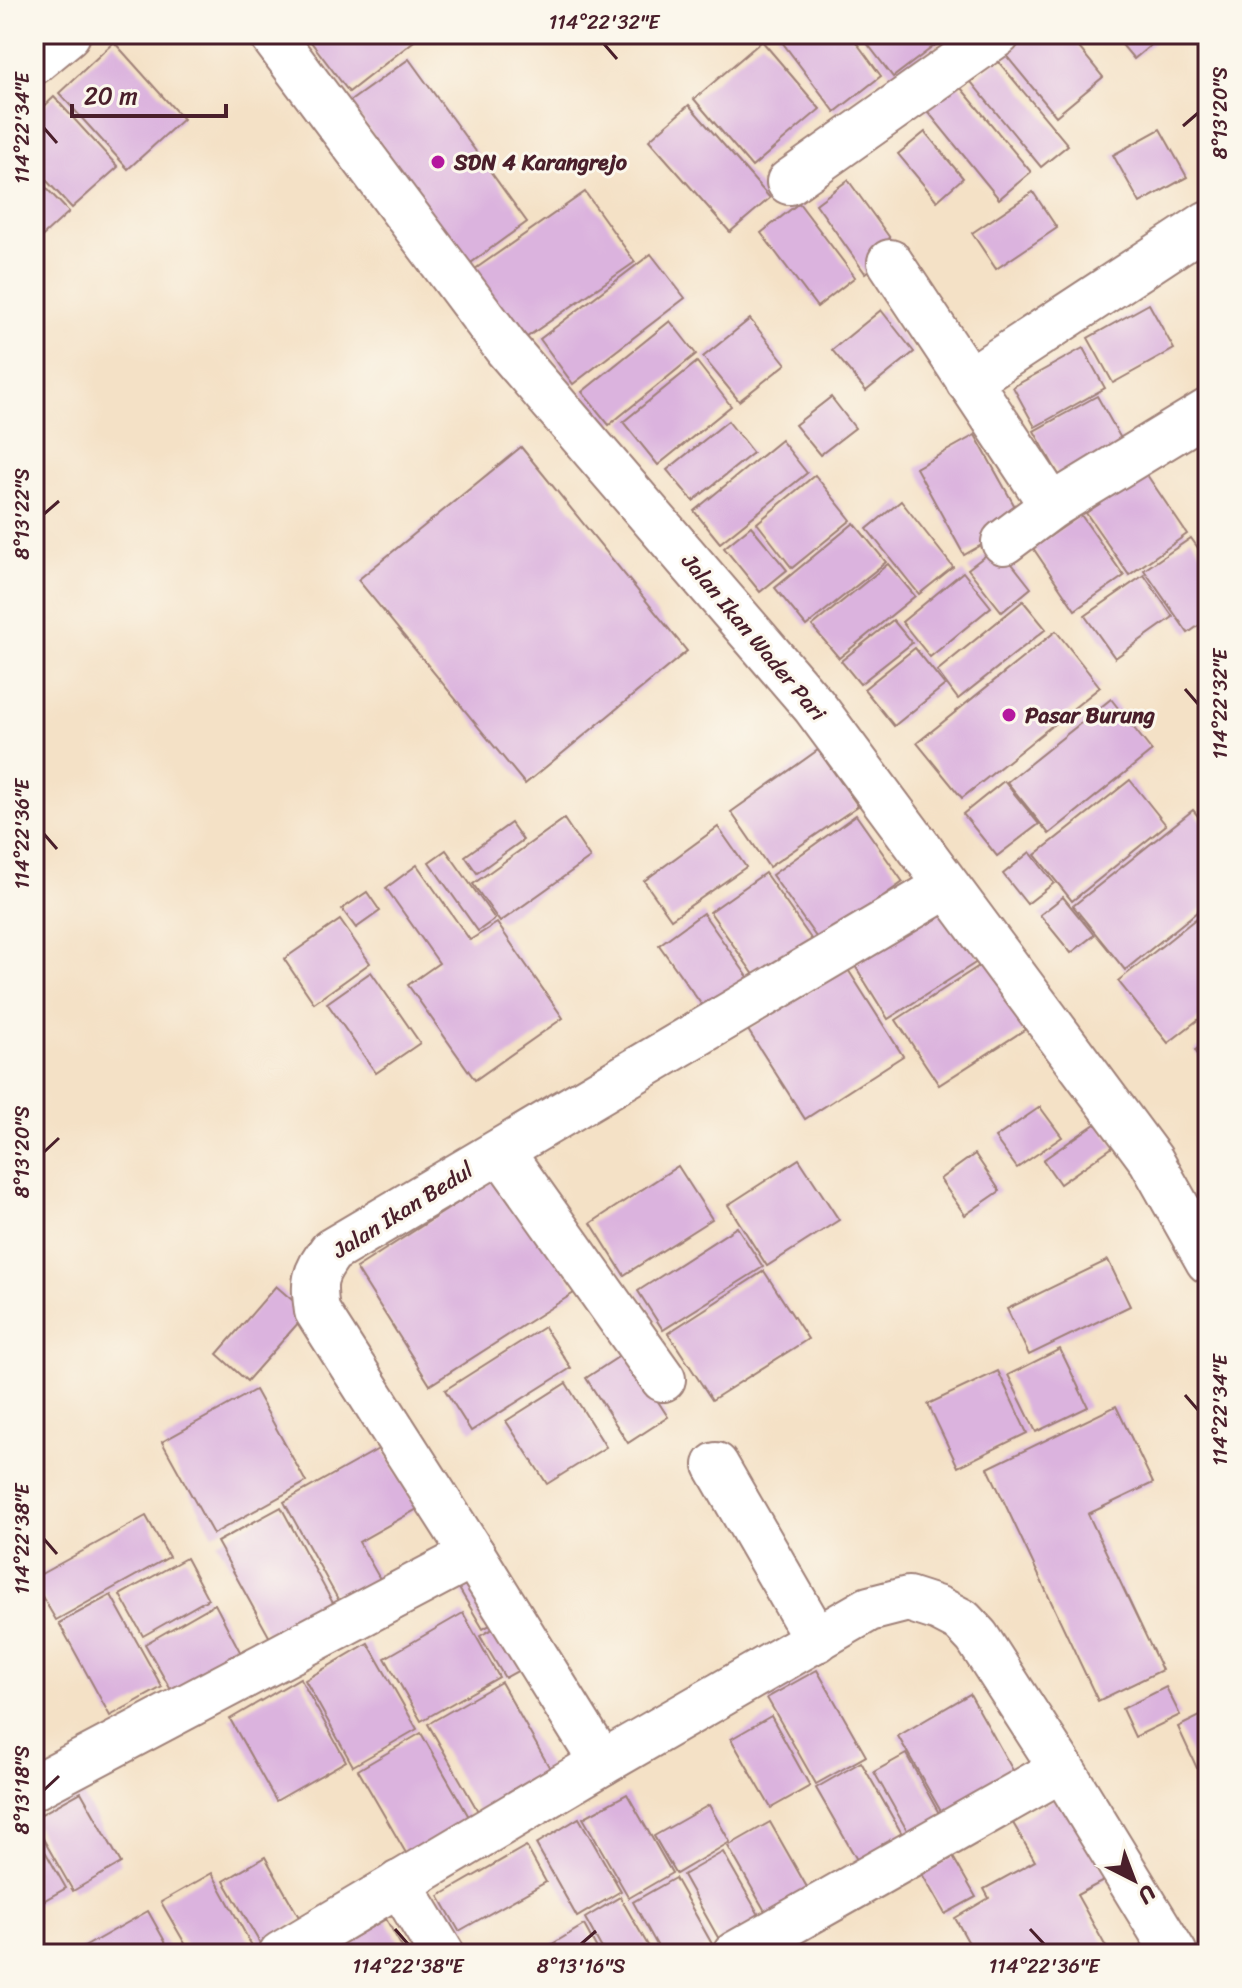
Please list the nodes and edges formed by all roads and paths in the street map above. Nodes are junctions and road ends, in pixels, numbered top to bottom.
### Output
1 (68, 34) edge
2 (271, 34) edge
3 (998, 34) edge
4 (34, 62) edge
5 (789, 182) dead end
6 (1208, 223) edge
7 (890, 262) dead end
8 (968, 381) junction
9 (1208, 411) edge
10 (1052, 506) junction
11 (1004, 542) dead end
12 (947, 886) junction
13 (501, 1151) junction
14 (1208, 1261) edge
15 (663, 1379) dead end
16 (716, 1465) dead end
17 (473, 1555) junction
18 (817, 1640) junction
19 (602, 1763) junction
20 (1062, 1769) junction
21 (34, 1787) edge
22 (399, 1883) junction
23 (281, 1954) edge
24 (442, 1954) edge
25 (735, 1954) edge
26 (1175, 1954) edge

1 - 4 street
2 - 12 street, Jalan Ikan Wader Pari
3 - 5 street
6 - 8 street
7 - 8 street
8 - 10 street
9 - 10 street
10 - 11 street
12 - 13 street, Jalan Ikan Bedul
12 - 14 street, Jalan Ikan Wader Pari
13 - 15 street
13 - 17 street, Jalan Ikan Bedul
16 - 18 street
17 - 19 street, Jalan Ikan Bedul
17 - 21 street
18 - 19 street
18 - 20 street
19 - 22 street
20 - 25 street
20 - 26 street
22 - 23 street
22 - 24 street

